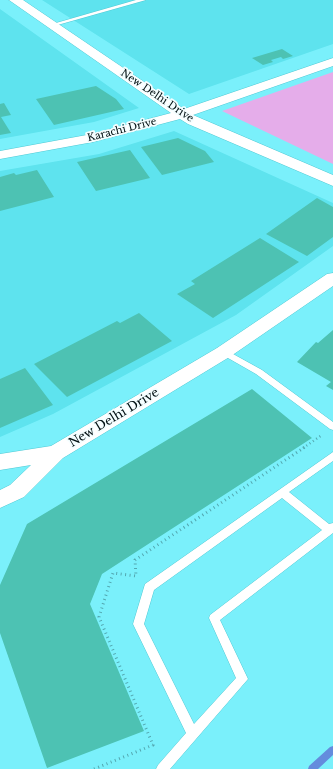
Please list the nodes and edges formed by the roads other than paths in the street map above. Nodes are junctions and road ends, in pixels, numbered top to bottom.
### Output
1 (15, 0) edge
2 (143, 0) edge
3 (52, 25) junction
4 (333, 62) edge
5 (182, 114) junction
6 (0, 155) edge
7 (333, 181) edge
8 (333, 278) edge
9 (224, 352) junction
10 (333, 427) edge
11 (56, 452) junction
12 (333, 456) edge
13 (0, 462) edge
14 (282, 492) junction
15 (0, 500) edge
16 (331, 528) edge
17 (193, 734) junction
18 (162, 769) edge

1 - 3 street, New Delhi Drive
2 - 3 lane
3 - 5 street, New Delhi Drive
4 - 5 street, Karachi Drive
5 - 6 street, Karachi Drive
5 - 7 street, New Delhi Drive
8 - 9 street, New Delhi Drive
9 - 10 lane
9 - 11 street, New Delhi Drive
11 - 13 street, New Delhi Drive
11 - 15 street, New Delhi Drive
12 - 14 lane
14 - 16 lane
14 - 17 lane
16 - 17 lane
17 - 18 lane

